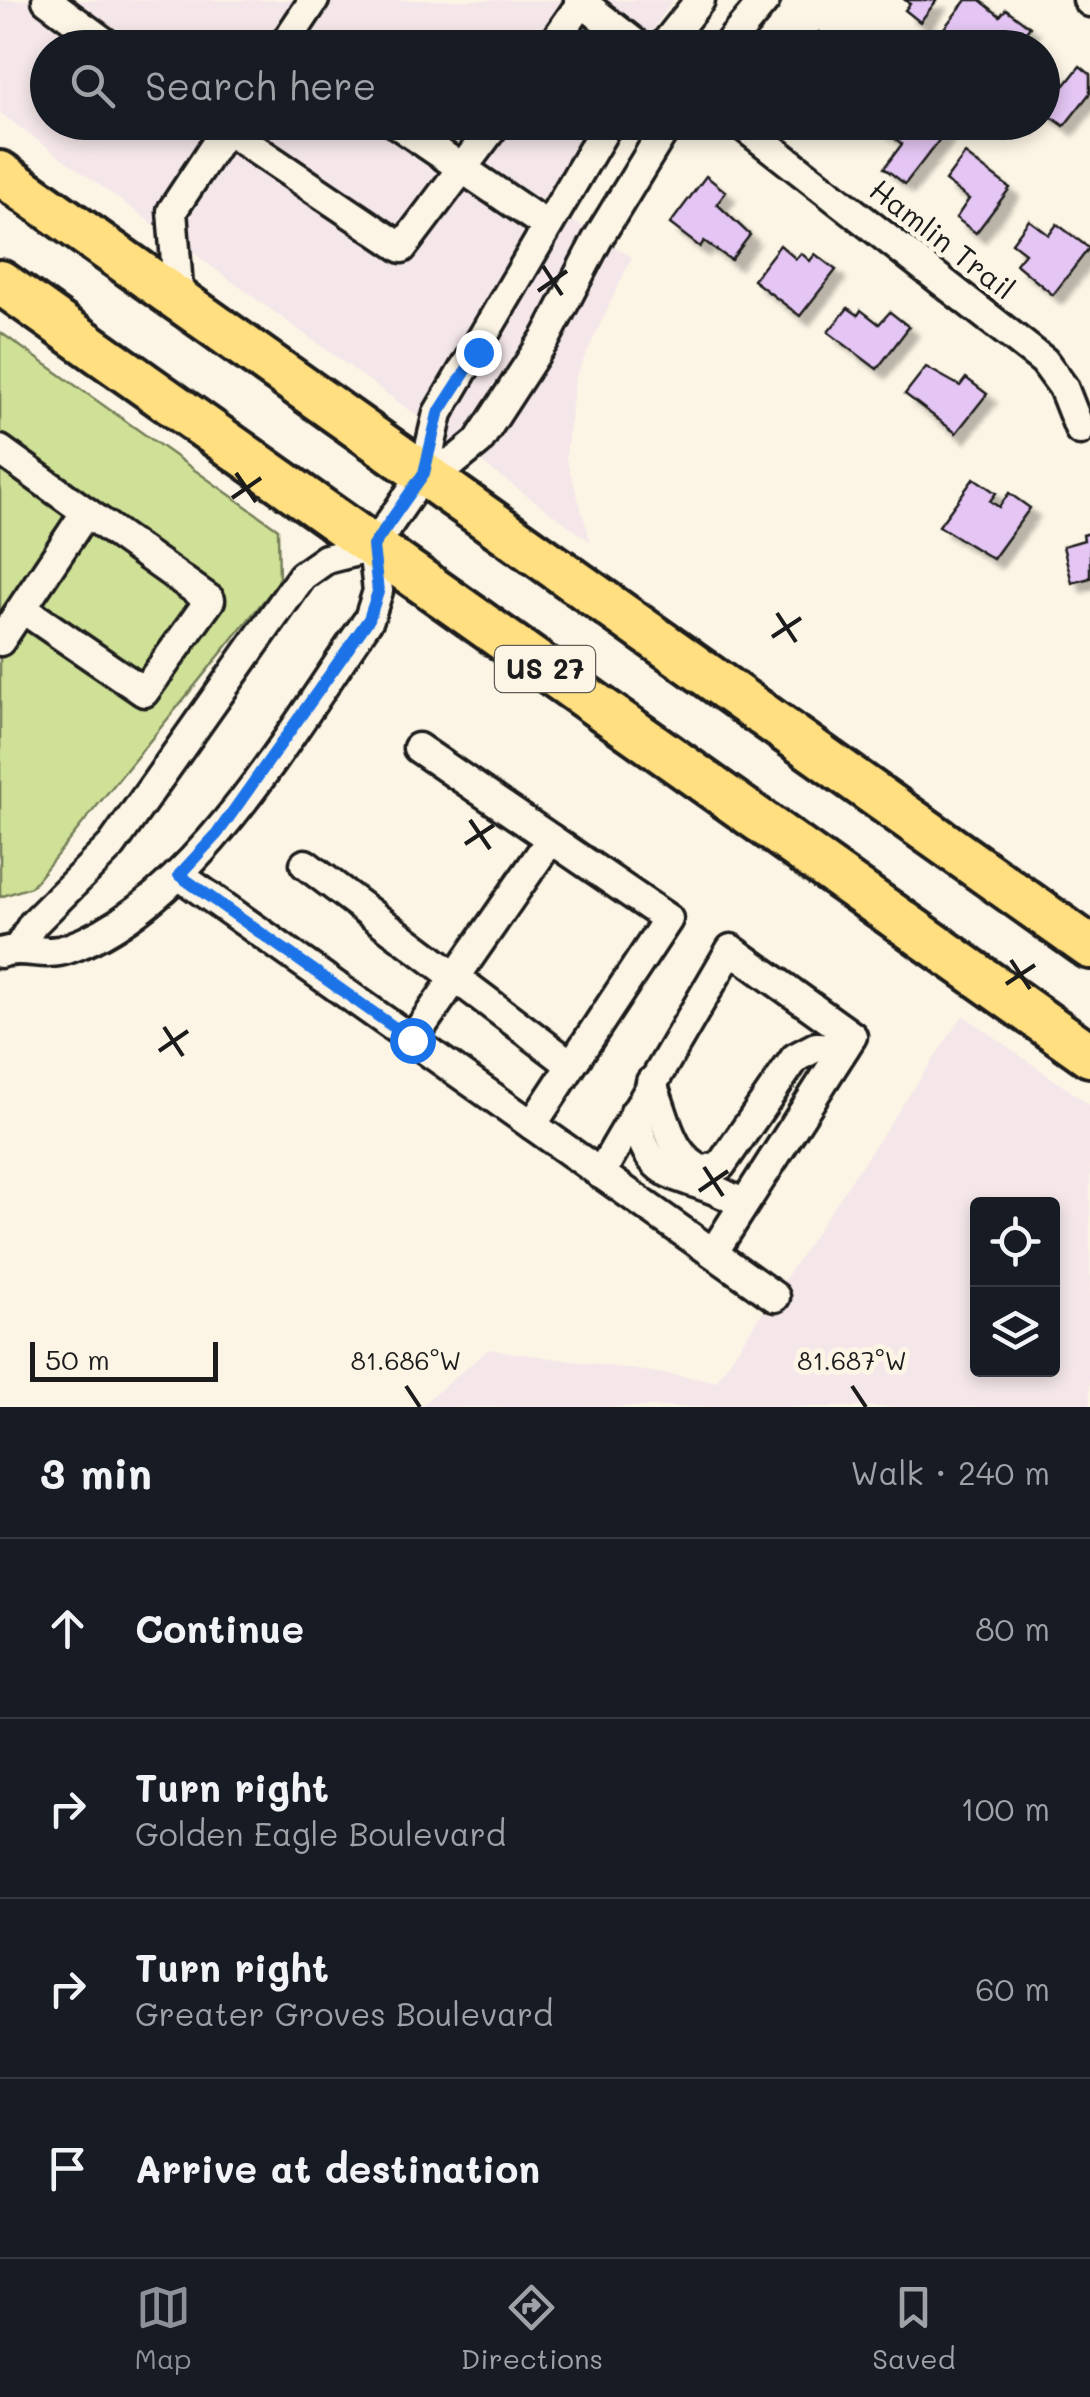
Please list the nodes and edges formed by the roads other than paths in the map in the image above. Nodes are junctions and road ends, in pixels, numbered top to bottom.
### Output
1 (47, 0) edge
2 (314, 0) edge
3 (700, 0) edge
4 (766, 0) edge
5 (581, 1) edge
6 (88, 30) edge
7 (296, 30) edge
8 (562, 30) edge
9 (618, 30) edge
10 (676, 30) edge
11 (741, 30) edge
12 (215, 140) edge
13 (246, 140) edge
14 (420, 140) edge
15 (485, 140) edge
16 (597, 140) edge
17 (658, 140) edge
18 (761, 140) edge
19 (464, 170) junction
20 (0, 173) edge
21 (547, 226) junction
22 (0, 282) edge
23 (180, 300) junction
24 (1080, 430) dead end
25 (0, 450) edge
26 (424, 473) junction
27 (86, 512) junction
28 (373, 546) junction
29 (22, 609) junction
30 (0, 640) edge
31 (418, 748) dead end
32 (551, 839) junction
33 (305, 864) dead end
34 (179, 875) junction
35 (1090, 947) edge
36 (6, 949) edge
37 (455, 977) junction
38 (412, 1040) junction
39 (844, 1048) junction
40 (1090, 1055) edge
41 (570, 1064) junction
42 (651, 1082) junction
43 (635, 1112) junction
44 (532, 1126) junction
45 (600, 1174) junction
46 (743, 1204) junction
47 (713, 1253) junction
48 (775, 1297) dead end

1 - 6 street
2 - 7 street
3 - 10 street
4 - 11 street
5 - 8 street
5 - 9 street
12 - 23 street
13 - 19 street
14 - 19 street
15 - 19 street
16 - 21 street
17 - 26 street
18 - 24 street, Hamlin Trail
19 - 21 street
20 - 23 highway, US 27
21 - 26 street
22 - 28 highway, US 27
23 - 26 highway, US 27
25 - 27 street
26 - 28 street
26 - 35 highway, US 27
27 - 29 street
27 - 29 street
28 - 34 street
28 - 36 street
28 - 40 highway, US 27
29 - 30 street
31 - 32 street
32 - 37 street
32 - 41 street
33 - 37 street
34 - 36 street
34 - 38 street
37 - 38 street
37 - 41 street
38 - 44 street
39 - 42 street
39 - 42 street
39 - 46 street
41 - 44 street
42 - 43 street
43 - 45 street
43 - 46 street
44 - 45 street
45 - 47 street
46 - 47 street
47 - 48 street

